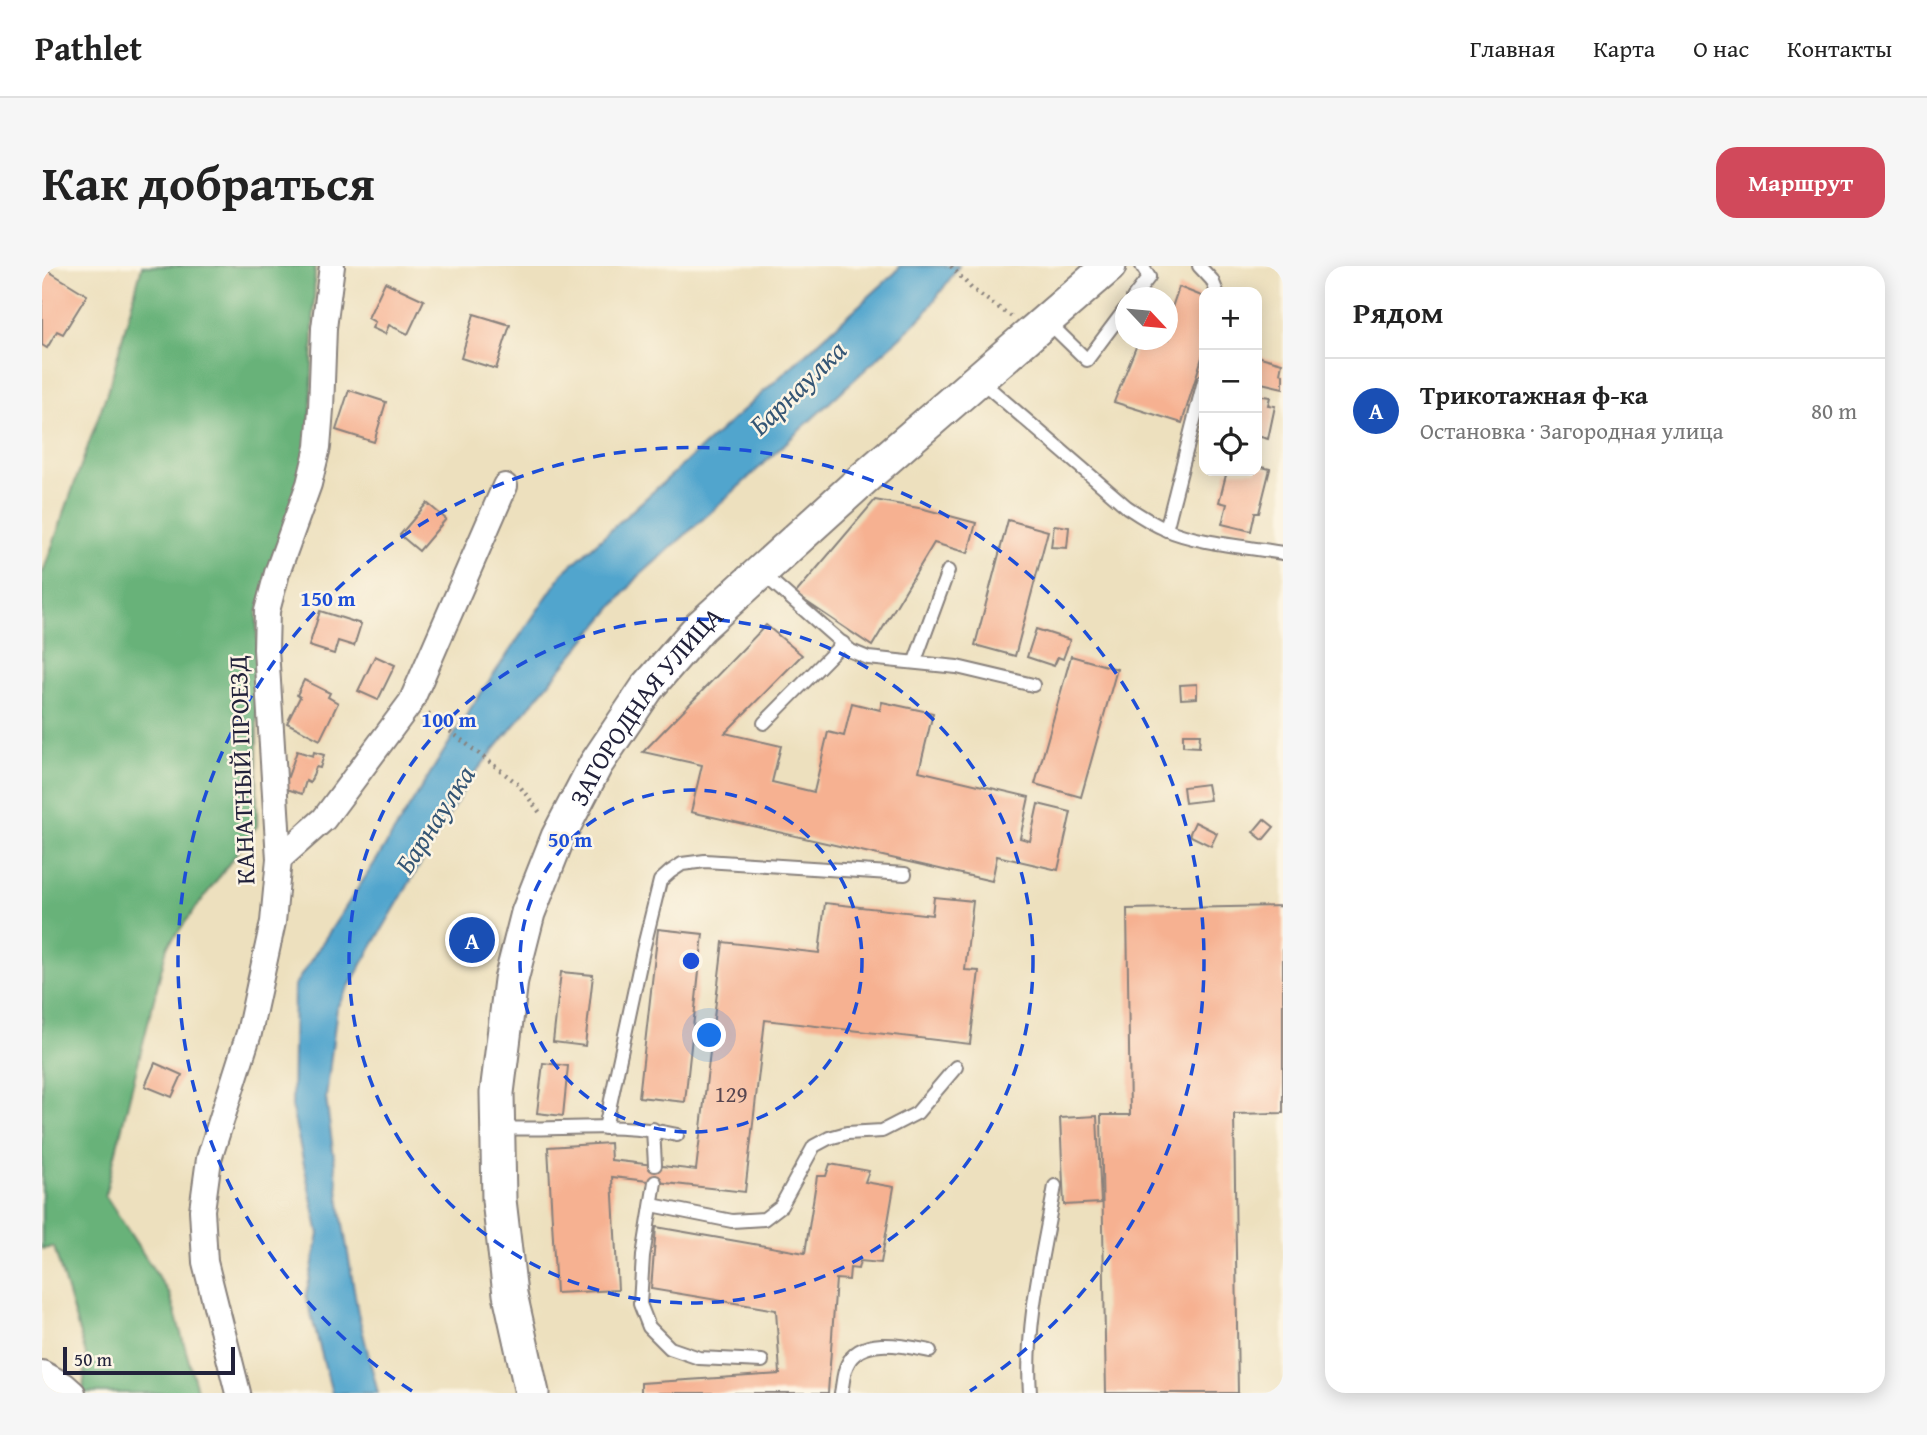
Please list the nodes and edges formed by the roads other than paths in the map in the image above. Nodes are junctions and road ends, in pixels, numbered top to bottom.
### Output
1 (332, 266) edge
2 (1109, 266) edge
3 (1142, 266) edge
4 (1199, 266) edge
5 (1141, 287) edge
6 (1215, 287) edge
7 (1115, 322) edge
8 (1038, 326) junction
9 (978, 379) junction
10 (1199, 401) edge
11 (505, 486) dead end
12 (1166, 530) junction
13 (1283, 553) edge
14 (948, 571) dead end
15 (761, 572) junction
16 (843, 643) junction
17 (915, 661) junction
18 (1033, 685) dead end
19 (764, 723) dead end
20 (279, 859) junction
21 (905, 874) dead end
22 (956, 1067) dead end
23 (497, 1128) junction
24 (605, 1128) junction
25 (653, 1129) junction
26 (677, 1135) dead end
27 (655, 1165) dead end
28 (655, 1182) dead end
29 (1055, 1186) dead end
30 (652, 1205) junction
31 (930, 1350) dead end
32 (762, 1361) dead end
33 (42, 1373) edge
34 (74, 1393) edge
35 (238, 1393) edge
36 (533, 1393) edge
37 (841, 1393) edge
38 (1030, 1393) edge

1 - 20 street, КАНАТНЫЙ ПРОЕЗД
2 - 8 main road, ЗАГОРОДНАЯ УЛИЦА
3 - 5 lane
4 - 6 lane
7 - 8 lane
8 - 9 main road, ЗАГОРОДНАЯ УЛИЦА
9 - 12 lane
9 - 15 main road, ЗАГОРОДНАЯ УЛИЦА
10 - 12 lane
11 - 20 street
12 - 13 lane
14 - 17 lane
15 - 16 lane
15 - 23 main road, ЗАГОРОДНАЯ УЛИЦА
16 - 17 lane
16 - 19 lane
17 - 18 lane
20 - 35 street, КАНАТНЫЙ ПРОЕЗД
21 - 24 lane
22 - 30 lane
23 - 24 lane
23 - 36 main road, ЗАГОРОДНАЯ УЛИЦА
24 - 25 lane
25 - 26 lane
25 - 27 lane
28 - 30 lane
29 - 38 lane
30 - 32 lane
31 - 37 lane
33 - 34 street

